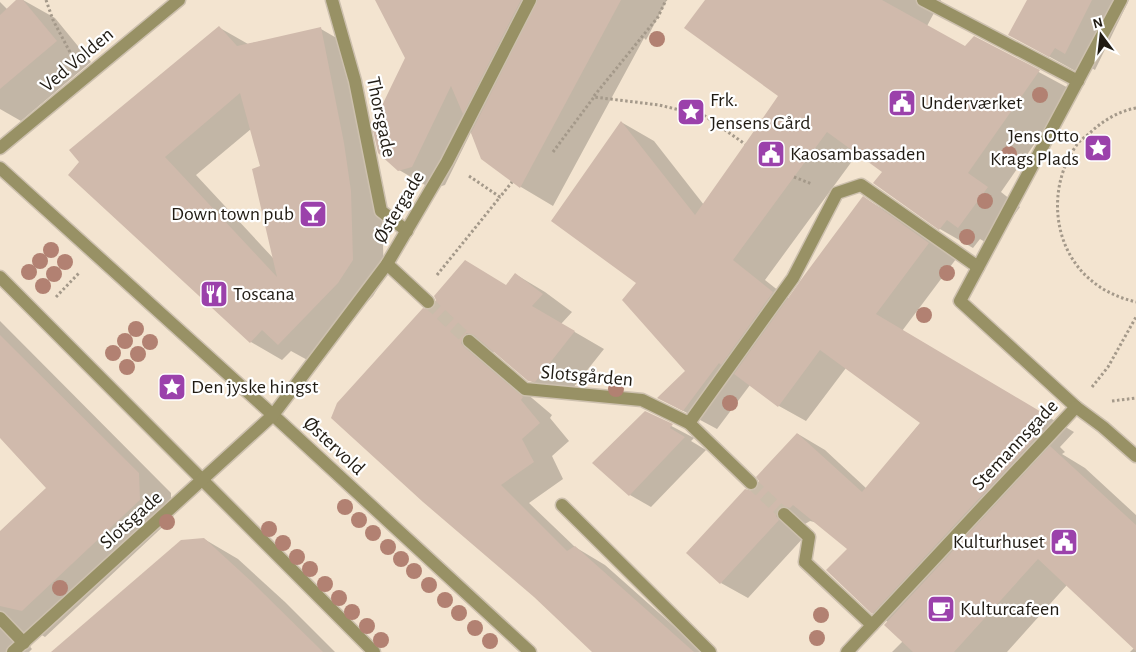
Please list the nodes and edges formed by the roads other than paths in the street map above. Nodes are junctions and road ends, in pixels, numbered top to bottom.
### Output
1 (179, 0) edge
2 (332, 0) edge
3 (530, 0) edge
4 (923, 0) edge
5 (1121, 0) edge
6 (1078, 80) junction
7 (0, 148) edge
8 (0, 168) edge
9 (407, 230) junction
10 (387, 264) junction
11 (978, 267) junction
12 (0, 277) edge
13 (424, 299) tunnel mouth
14 (469, 341) tunnel mouth
15 (1076, 407) junction
16 (273, 415) junction
17 (689, 423) junction
18 (1136, 456) edge
19 (202, 480) junction
20 (751, 483) tunnel mouth
21 (562, 505) dead end
22 (784, 514) tunnel mouth
23 (0, 618) edge
24 (872, 625) junction
25 (24, 643) junction
26 (13, 652) edge
27 (374, 652) edge
28 (530, 652) edge
29 (710, 652) edge
30 (847, 652) edge

1 - 7 street, Ved Volden
2 - 9 street, Thorsgade
3 - 9 street, Østergade
4 - 6 street
5 - 6 street, Stemannsgade
6 - 11 street, Stemannsgade
8 - 16 street, Østervold
9 - 10 street, Østergade
10 - 13 street
10 - 16 street, Østergade
11 - 15 street, Stemannsgade
11 - 17 street
12 - 19 street
14 - 17 street, Slotsgården
15 - 18 street
15 - 24 street, Stemannsgade
16 - 19 street, Slotsgade
16 - 28 street, Østervold
17 - 20 street, Slotsgården
19 - 25 street, Slotsgade
19 - 27 street
21 - 29 street
22 - 24 street
23 - 25 street
24 - 30 street, Stemannsgade
25 - 26 street, Slotsgade

